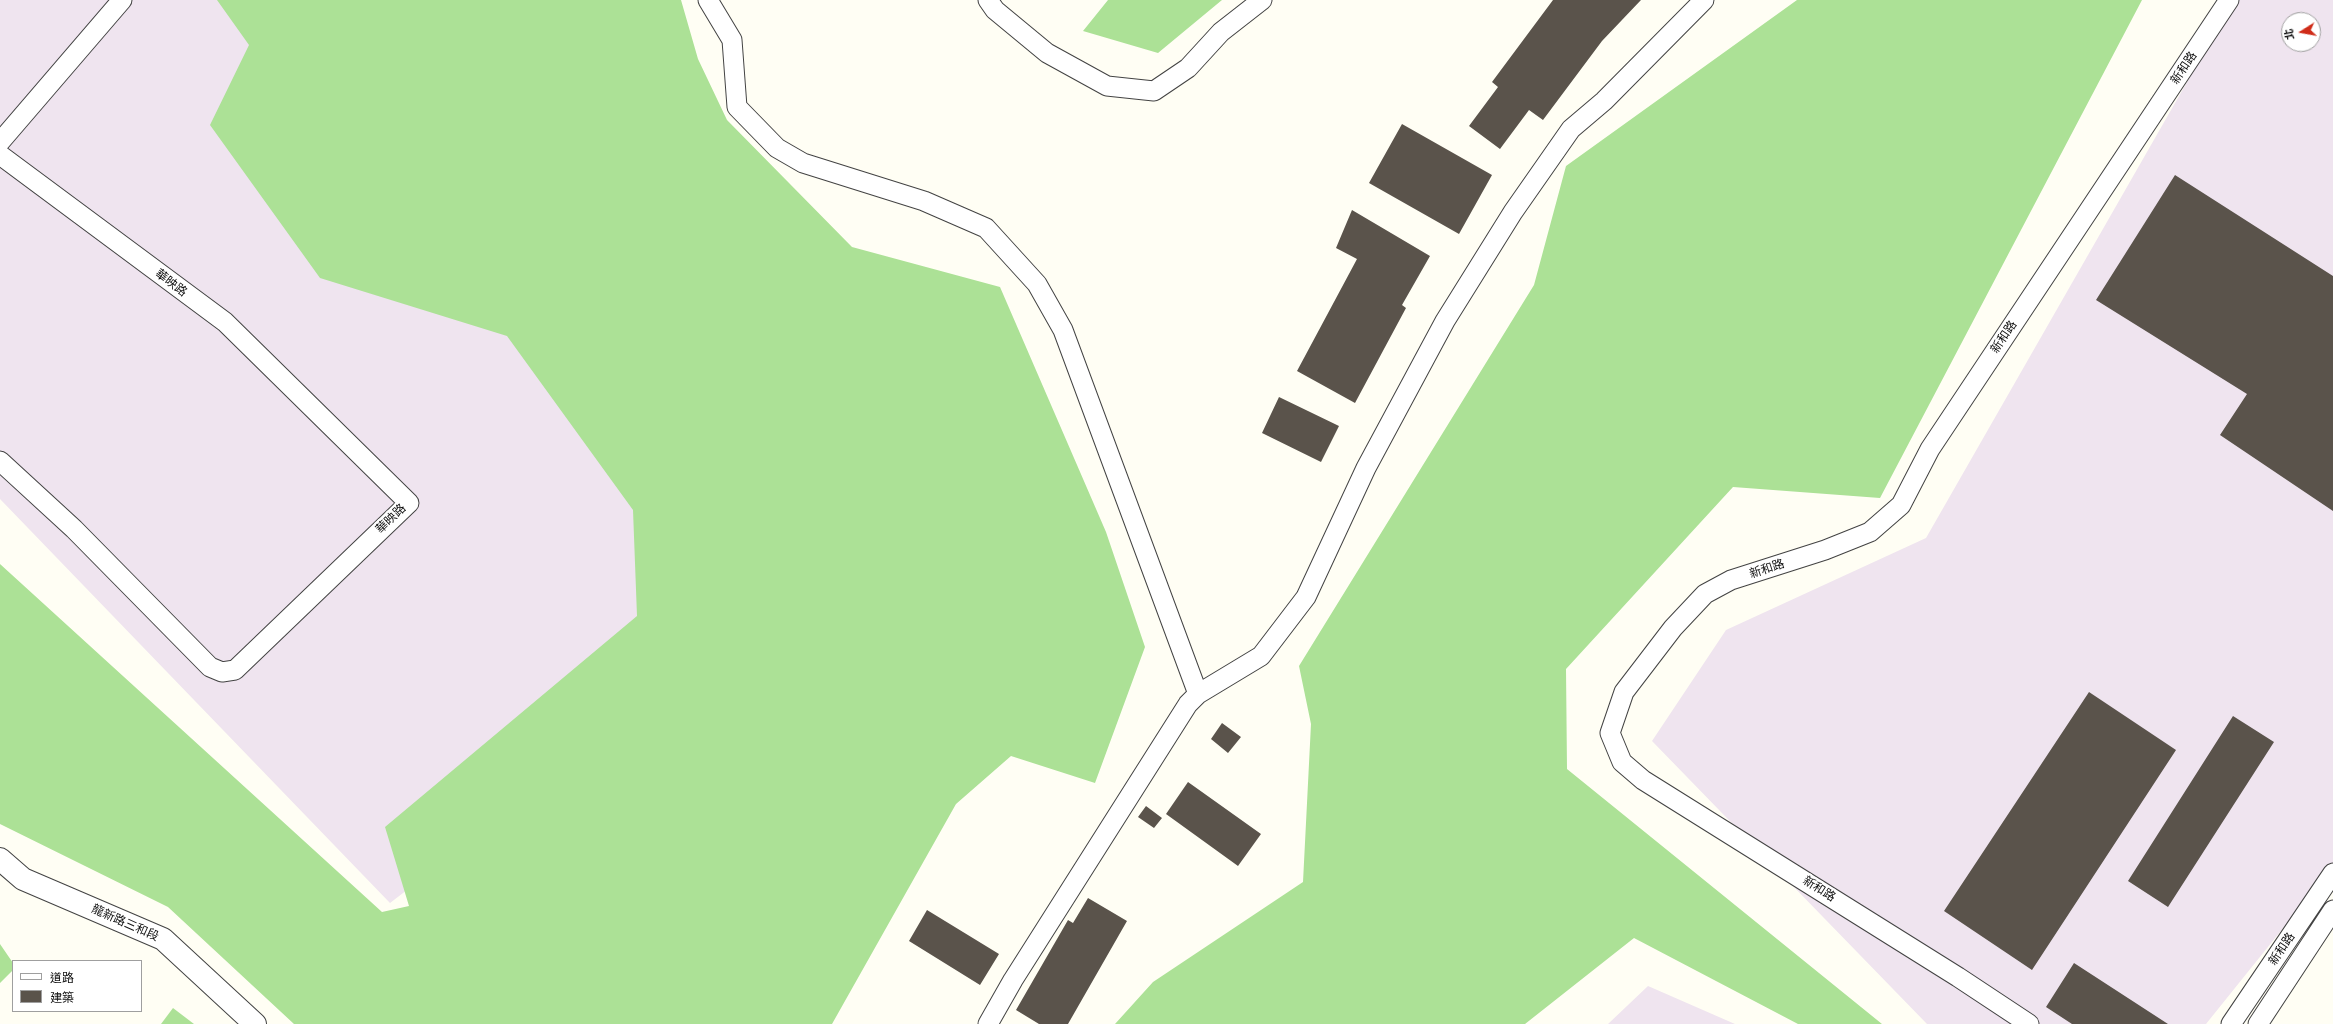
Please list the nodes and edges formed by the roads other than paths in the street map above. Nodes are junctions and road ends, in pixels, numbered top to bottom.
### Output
1 (122, 0) edge
2 (708, 0) edge
3 (988, 0) edge
4 (1262, 0) edge
5 (1704, 0) edge
6 (2230, 0) edge
7 (0, 142) edge
8 (0, 155) edge
9 (0, 461) edge
10 (1198, 694) junction
11 (0, 859) edge
12 (2333, 873) edge
13 (2333, 910) edge
14 (255, 1024) edge
15 (988, 1024) edge
16 (2029, 1024) edge
17 (2231, 1024) edge
18 (2258, 1024) edge

1 - 7 street
2 - 10 street
3 - 4 street
5 - 10 street
6 - 16 street, 新和路
8 - 9 street, 華映路
10 - 15 street
11 - 14 street, 龍新路三和段
12 - 17 street, 新和路
13 - 18 street, 新和路

